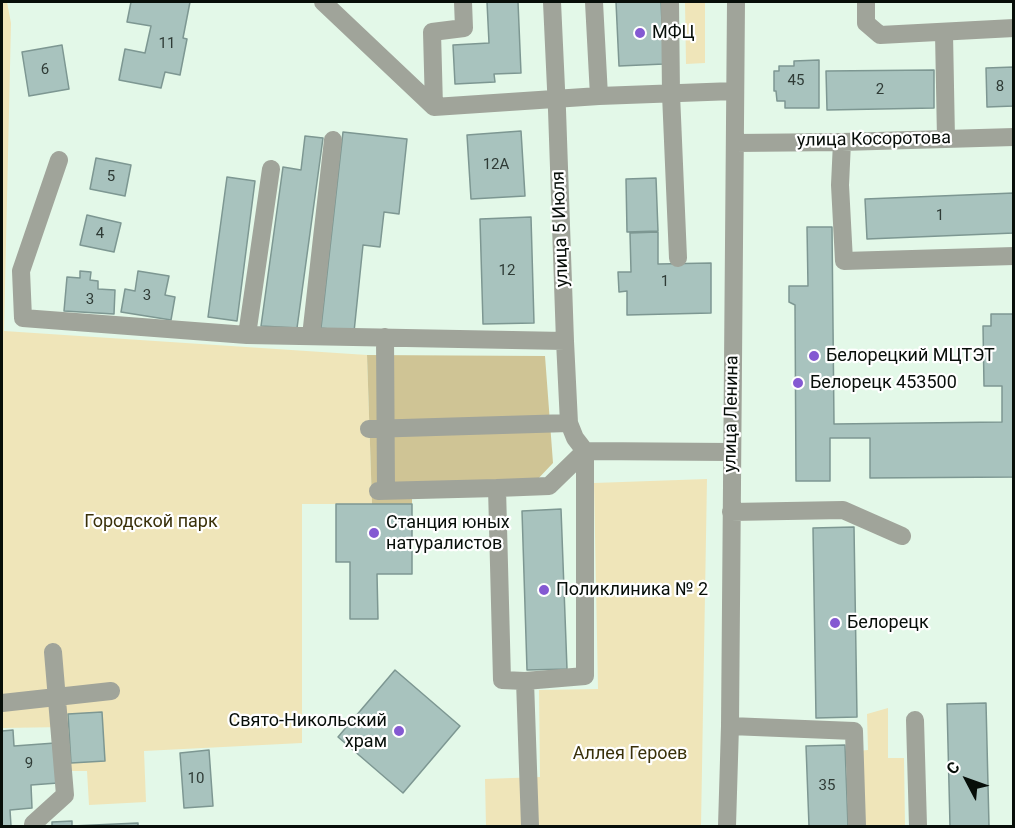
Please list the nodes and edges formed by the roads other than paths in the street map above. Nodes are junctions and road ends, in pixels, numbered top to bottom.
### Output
1 (323, 2) edge
2 (463, 2) edge
3 (552, 2) edge
4 (594, 2) edge
5 (670, 2) edge
6 (736, 2) edge
7 (866, 2) edge
8 (1014, 28) edge
9 (944, 33) junction
10 (734, 91) junction
11 (671, 94) junction
12 (599, 96) junction
13 (557, 99) junction
14 (434, 107) junction
15 (1014, 137) edge
16 (946, 139) junction
17 (333, 140) dead end
18 (842, 142) junction
19 (735, 143) junction
20 (59, 160) dead end
21 (271, 169) dead end
22 (1014, 256) edge
23 (678, 258) dead end
24 (247, 335) junction
25 (311, 336) junction
26 (386, 337) junction
27 (565, 340) junction
28 (569, 423) junction
29 (378, 429) junction
30 (585, 451) junction
31 (731, 452) junction
32 (497, 488) junction
33 (731, 512) junction
34 (902, 536) dead end
35 (53, 652) dead end
36 (525, 681) junction
37 (111, 691) dead end
38 (57, 697) junction
39 (2, 703) edge
40 (915, 720) dead end
41 (729, 726) junction
42 (33, 826) edge
43 (530, 826) edge
44 (727, 826) edge
45 (857, 826) edge
46 (918, 826) edge

1 - 14 street
2 - 14 street
3 - 13 street, улица 5 Июля
4 - 12 street
5 - 11 street
6 - 10 street, улица Ленина
7 - 9 street
8 - 9 street
9 - 16 street
10 - 11 street
10 - 19 street, улица Ленина
11 - 12 street
11 - 23 street
12 - 13 street
13 - 14 street
13 - 27 street, улица 5 Июля
15 - 16 street, улица Косоротова
16 - 18 street, улица Косоротова
17 - 25 street
18 - 19 street, улица Косоротова
18 - 22 street
19 - 31 street, улица Ленина
20 - 24 street
21 - 24 street
24 - 25 street
25 - 26 street
26 - 27 street
26 - 29 street
27 - 28 street, улица 5 Июля
28 - 29 street
28 - 30 street, улица 5 Июля
29 - 32 street
30 - 31 street
30 - 32 street
30 - 36 street
31 - 33 street, улица Ленина
32 - 36 street
33 - 34 street
33 - 41 street, улица Ленина
35 - 38 street
36 - 43 street
37 - 38 street
38 - 39 street
38 - 42 street
40 - 46 street
41 - 44 street, улица Ленина
41 - 45 street

